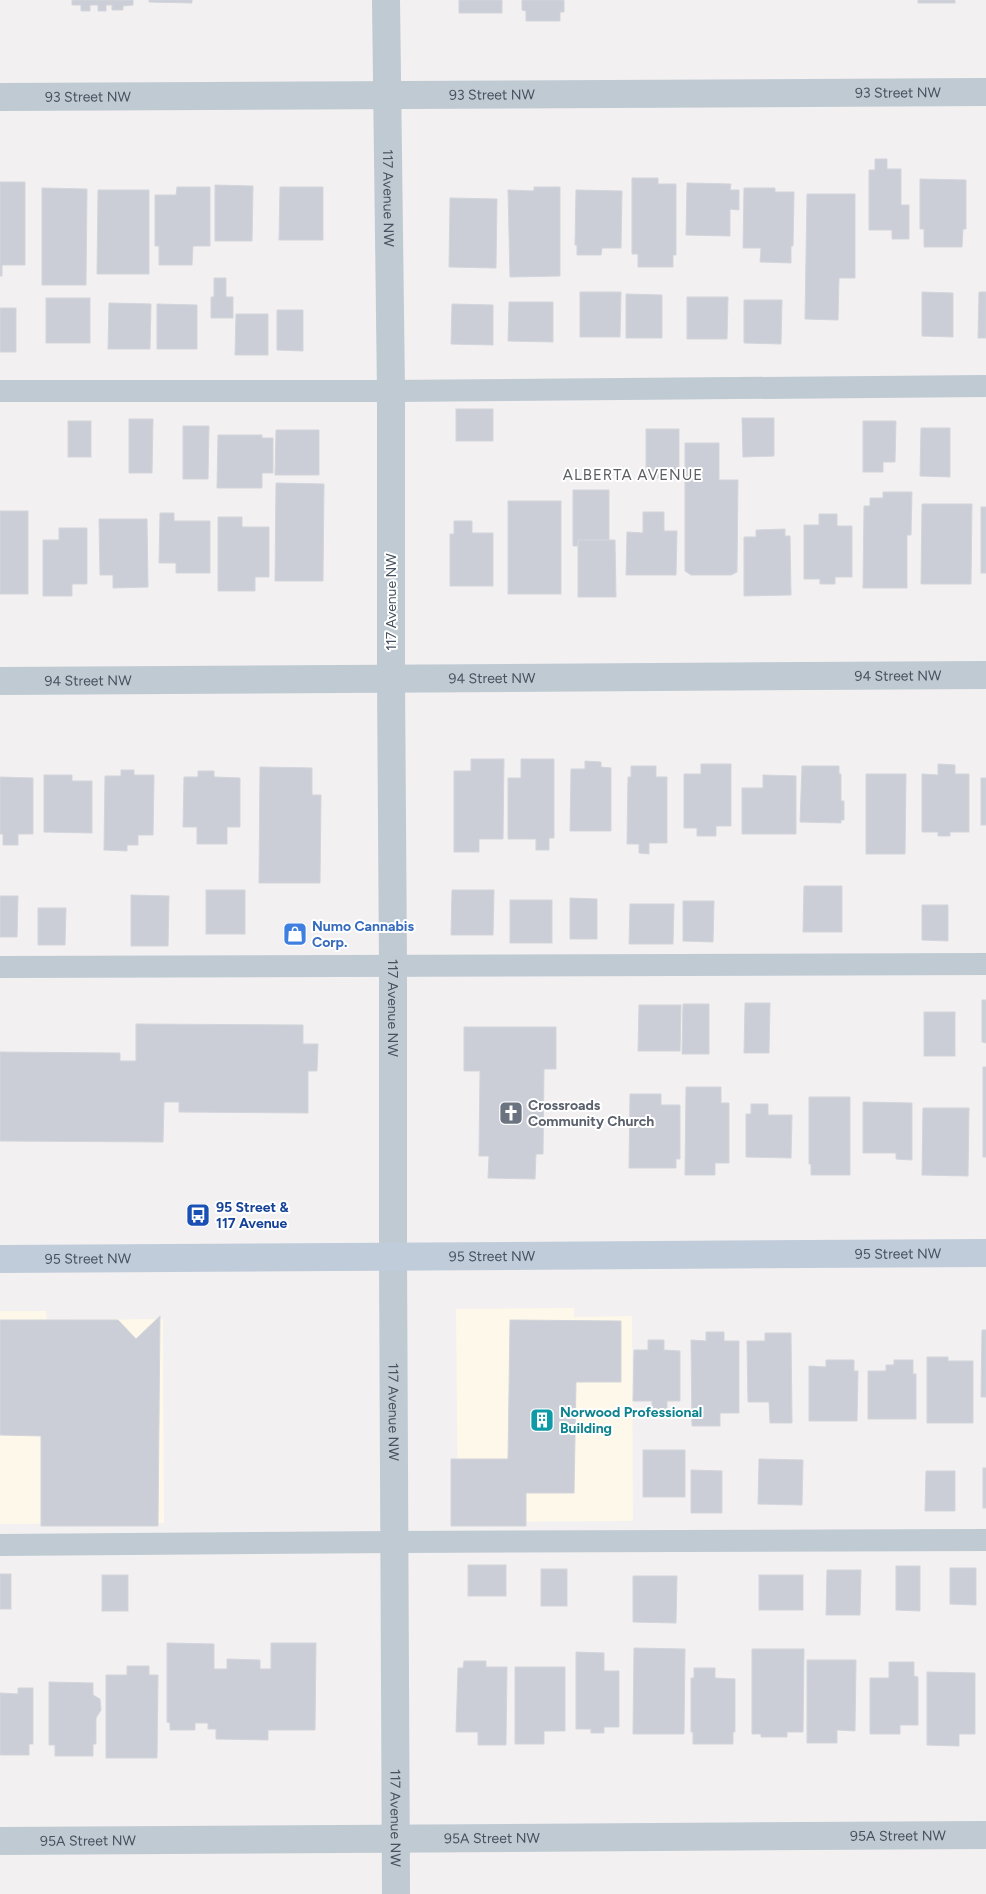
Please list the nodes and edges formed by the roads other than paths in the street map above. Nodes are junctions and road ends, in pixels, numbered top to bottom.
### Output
1 (386, 0) edge
2 (986, 92) edge
3 (387, 95) junction
4 (0, 97) edge
5 (986, 386) edge
6 (392, 391) junction
7 (0, 392) edge
8 (986, 675) edge
9 (391, 678) junction
10 (0, 681) edge
11 (986, 964) edge
12 (393, 966) junction
13 (0, 967) edge
14 (986, 1253) edge
15 (393, 1257) junction
16 (0, 1259) edge
17 (986, 1540) edge
18 (395, 1542) junction
19 (0, 1545) edge
20 (986, 1835) edge
21 (395, 1838) junction
22 (0, 1841) edge
23 (396, 1894) edge

1 - 3 street, 117 Avenue NW
2 - 3 street, 93 Street NW
3 - 4 street, 93 Street NW
3 - 6 street, 117 Avenue NW
5 - 6 lane
6 - 7 lane
6 - 9 street, 117 Avenue NW
8 - 9 street, 94 Street NW
9 - 10 street, 94 Street NW
9 - 12 street, 117 Avenue NW
11 - 12 lane
12 - 13 lane
12 - 15 street, 117 Avenue NW
14 - 15 street, 95 Street NW
15 - 16 street, 95 Street NW
15 - 18 street, 117 Avenue NW
17 - 18 lane
18 - 19 lane
18 - 21 street, 117 Avenue NW
20 - 21 street, 95A Street NW
21 - 22 street, 95A Street NW
21 - 23 street, 117 Avenue NW

